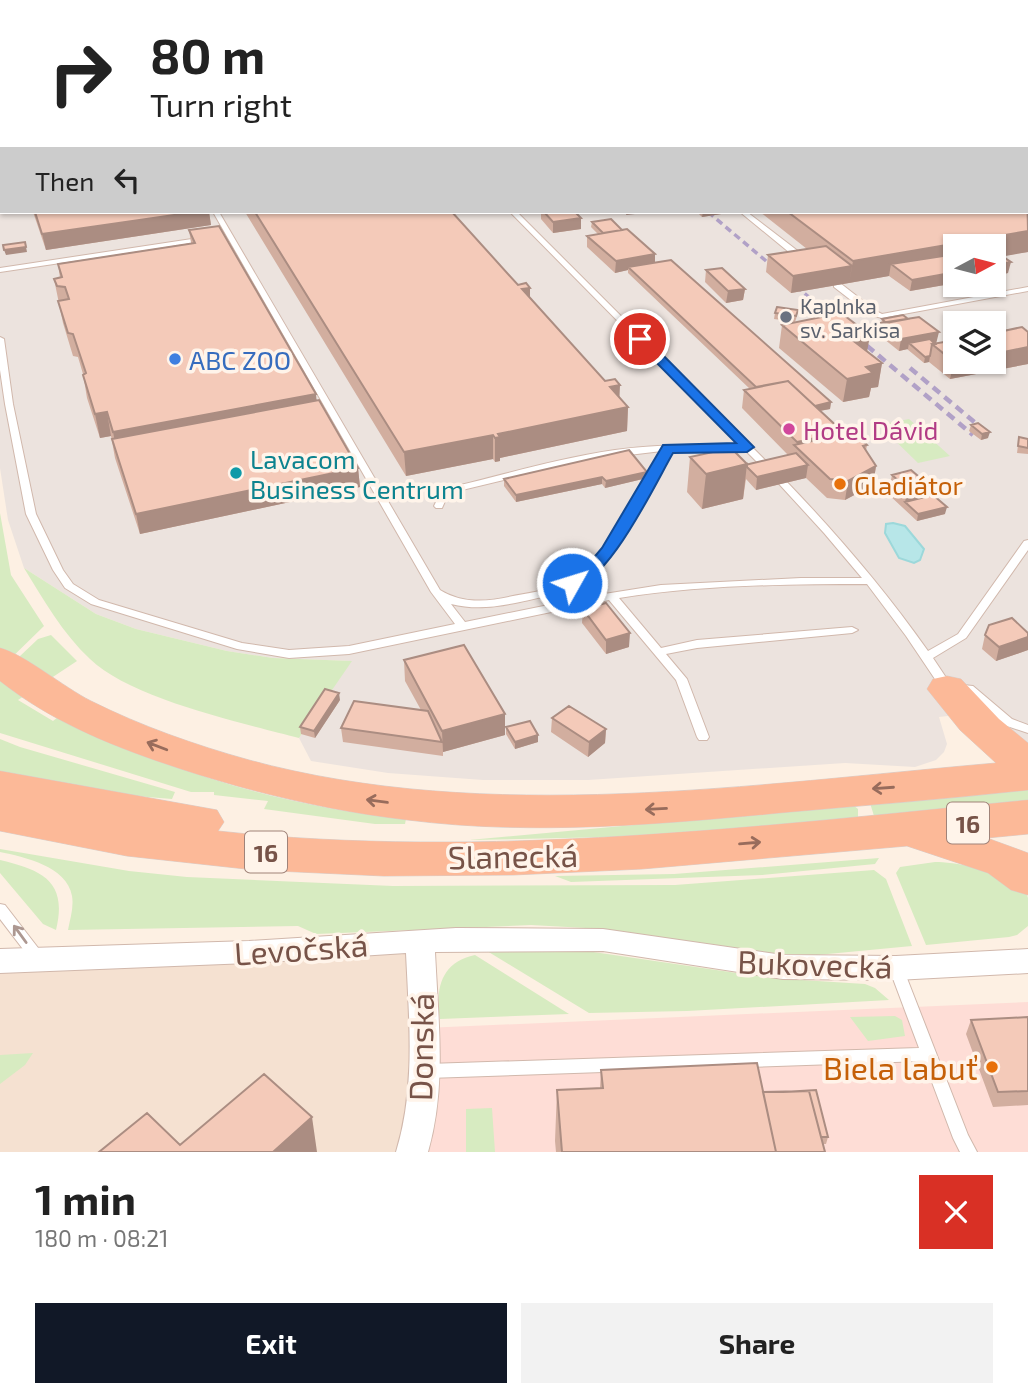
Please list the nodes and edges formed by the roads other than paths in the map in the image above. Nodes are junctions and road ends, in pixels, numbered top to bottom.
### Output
1 (217, 214) edge
2 (515, 214) edge
3 (746, 214) edge
4 (208, 238) edge
5 (811, 264) edge
6 (0, 271) edge
7 (837, 285) edge
8 (1028, 289) edge
9 (0, 339) edge
10 (747, 447) junction
11 (668, 448) junction
12 (771, 471) edge
13 (783, 483) edge
14 (439, 506) dead end
15 (1028, 543) edge
16 (870, 581) junction
17 (436, 592) junction
18 (612, 596) junction
19 (463, 628) junction
20 (852, 630) dead end
21 (659, 652) junction
22 (0, 661) edge
23 (937, 672) junction
24 (1028, 729) edge
25 (703, 737) dead end
26 (1028, 762) edge
27 (1028, 775) edge
28 (951, 783) junction
29 (0, 787) edge
30 (543, 812) junction
31 (0, 815) edge
32 (1028, 817) edge
33 (907, 829) junction
34 (1028, 877) edge
35 (0, 909) edge
36 (603, 940) joint
37 (420, 941) junction
38 (39, 960) junction
39 (0, 961) edge
40 (1028, 961) edge
41 (897, 968) junction
42 (928, 1055) junction
43 (423, 1071) junction
44 (412, 1152) edge
45 (969, 1152) edge

1 - 17 lane
2 - 10 lane
3 - 5 lane
4 - 6 lane
7 - 8 lane
9 - 19 lane
10 - 11 lane
10 - 12 lane
11 - 14 lane
11 - 17 lane
13 - 16 lane
15 - 23 lane
16 - 18 lane
16 - 23 lane
17 - 19 lane
18 - 19 lane
18 - 21 lane
20 - 21 lane
21 - 25 lane
30 -> 22 highway, 16
23 - 24 lane
23 - 26 highway
23 - 28 highway
27 - 28 highway, Slanecká / 16
28 -> 30 highway, Slanecká / 16
29 - 30 highway
31 -> 33 highway, Slanecká / 16
32 - 33 highway, Slanecká / 16
33 - 34 highway
38 -> 35 lane
36 - 37 street, Levočská
36 - 41 street, Bukovecká
37 - 38 street, Levočská
37 - 43 street, Donská
38 - 39 street, Levočská
40 - 41 street, Bukovecká
41 - 42 lane
42 - 43 lane
42 - 45 lane
43 - 44 street, Donská

